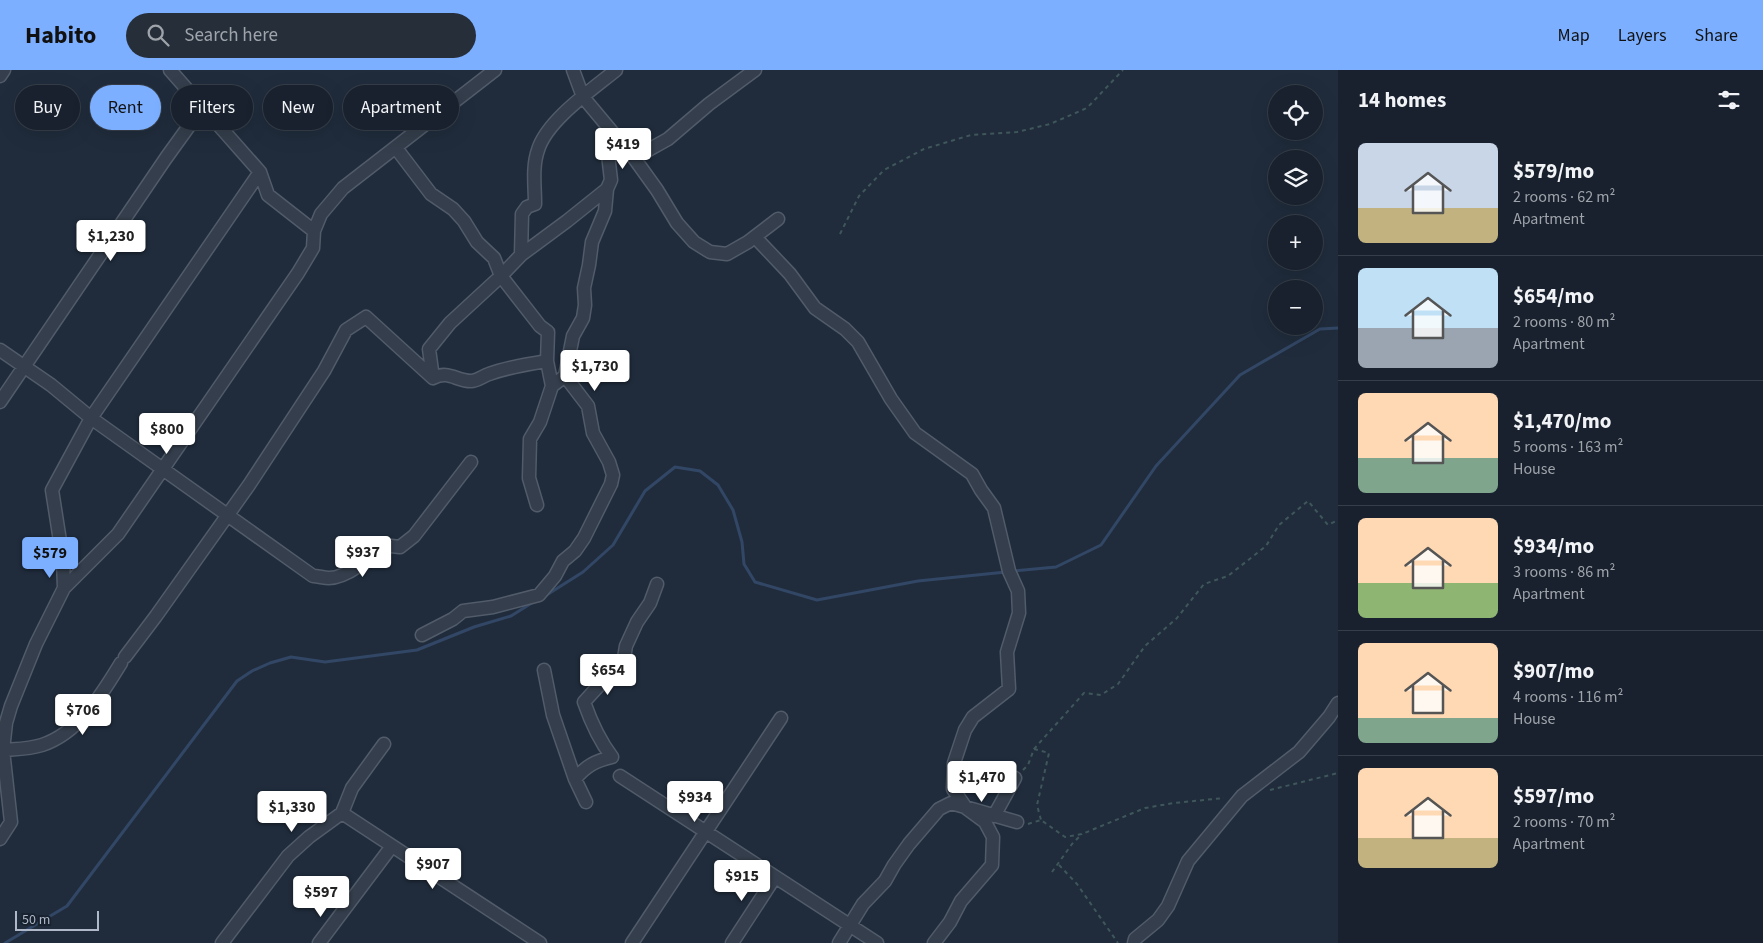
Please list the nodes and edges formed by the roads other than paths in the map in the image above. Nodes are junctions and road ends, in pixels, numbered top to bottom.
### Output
1 (4, 70) edge
2 (170, 70) edge
3 (496, 70) edge
4 (573, 70) edge
5 (616, 70) edge
6 (755, 70) edge
7 (0, 76) edge
8 (183, 85) edge
9 (583, 97) junction
10 (186, 130) edge
11 (222, 130) edge
12 (616, 137) junction
13 (396, 148) junction
14 (634, 158) junction
15 (260, 172) junction
16 (607, 188) junction
17 (778, 219) dead end
18 (314, 231) junction
19 (755, 237) junction
20 (521, 255) junction
21 (502, 276) junction
22 (0, 350) edge
23 (547, 361) junction
24 (24, 367) junction
25 (565, 376) junction
26 (433, 378) junction
27 (552, 386) junction
28 (0, 402) edge
29 (91, 418) junction
30 (471, 462) dead end
31 (162, 468) junction
32 (537, 505) dead end
33 (228, 514) junction
34 (657, 584) dead end
35 (64, 588) junction
36 (422, 634) dead end
37 (544, 670) dead end
38 (1338, 703) edge
39 (781, 718) dead end
40 (384, 744) dead end
41 (2, 752) edge
42 (620, 776) dead end
43 (1015, 778) road end
44 (575, 779) junction
45 (586, 802) dead end
46 (966, 808) junction
47 (342, 813) junction
48 (994, 816) junction
49 (1017, 822) road end
50 (705, 832) junction
51 (0, 838) edge
52 (392, 846) junction
53 (775, 876) junction
54 (850, 926) junction
55 (226, 941) edge
56 (532, 941) edge
57 (319, 943) edge
58 (632, 943) edge
59 (732, 943) edge
60 (839, 943) edge
61 (877, 943) edge
62 (934, 943) edge
63 (1134, 943) edge

1 - 7 street
2 - 8 street
3 - 13 street
4 - 9 street
5 - 9 street
6 - 14 street
9 - 12 street
9 - 20 street
10 - 24 street
11 - 15 street
12 - 14 street
12 - 16 street
13 - 18 street
13 - 21 street
14 - 19 street
15 - 18 street
15 - 29 street
16 - 20 street
16 - 25 street
17 - 19 street
18 - 31 street
19 - 46 street
20 - 21 street
21 - 23 street
21 - 26 street
22 - 24 street
23 - 26 street
23 - 27 street
24 - 28 street
24 - 29 street
25 - 27 street
25 - 36 street
26 - 33 street
27 - 32 street
29 - 31 street
29 - 35 street
30 - 33 street
31 - 33 street
31 - 35 street
33 - 41 street
34 - 44 street
35 - 41 street
37 - 44 street
38 - 63 street
39 - 50 street
40 - 47 street
41 - 51 street
42 - 50 street
43 - 48 street
44 - 45 street
46 - 48 street
46 - 54 street
46 - 62 street
47 - 52 street
47 - 55 street
48 - 49 street
50 - 53 street
50 - 58 street
52 - 56 street
52 - 57 street
53 - 54 street
53 - 59 street
54 - 60 street
54 - 61 street

